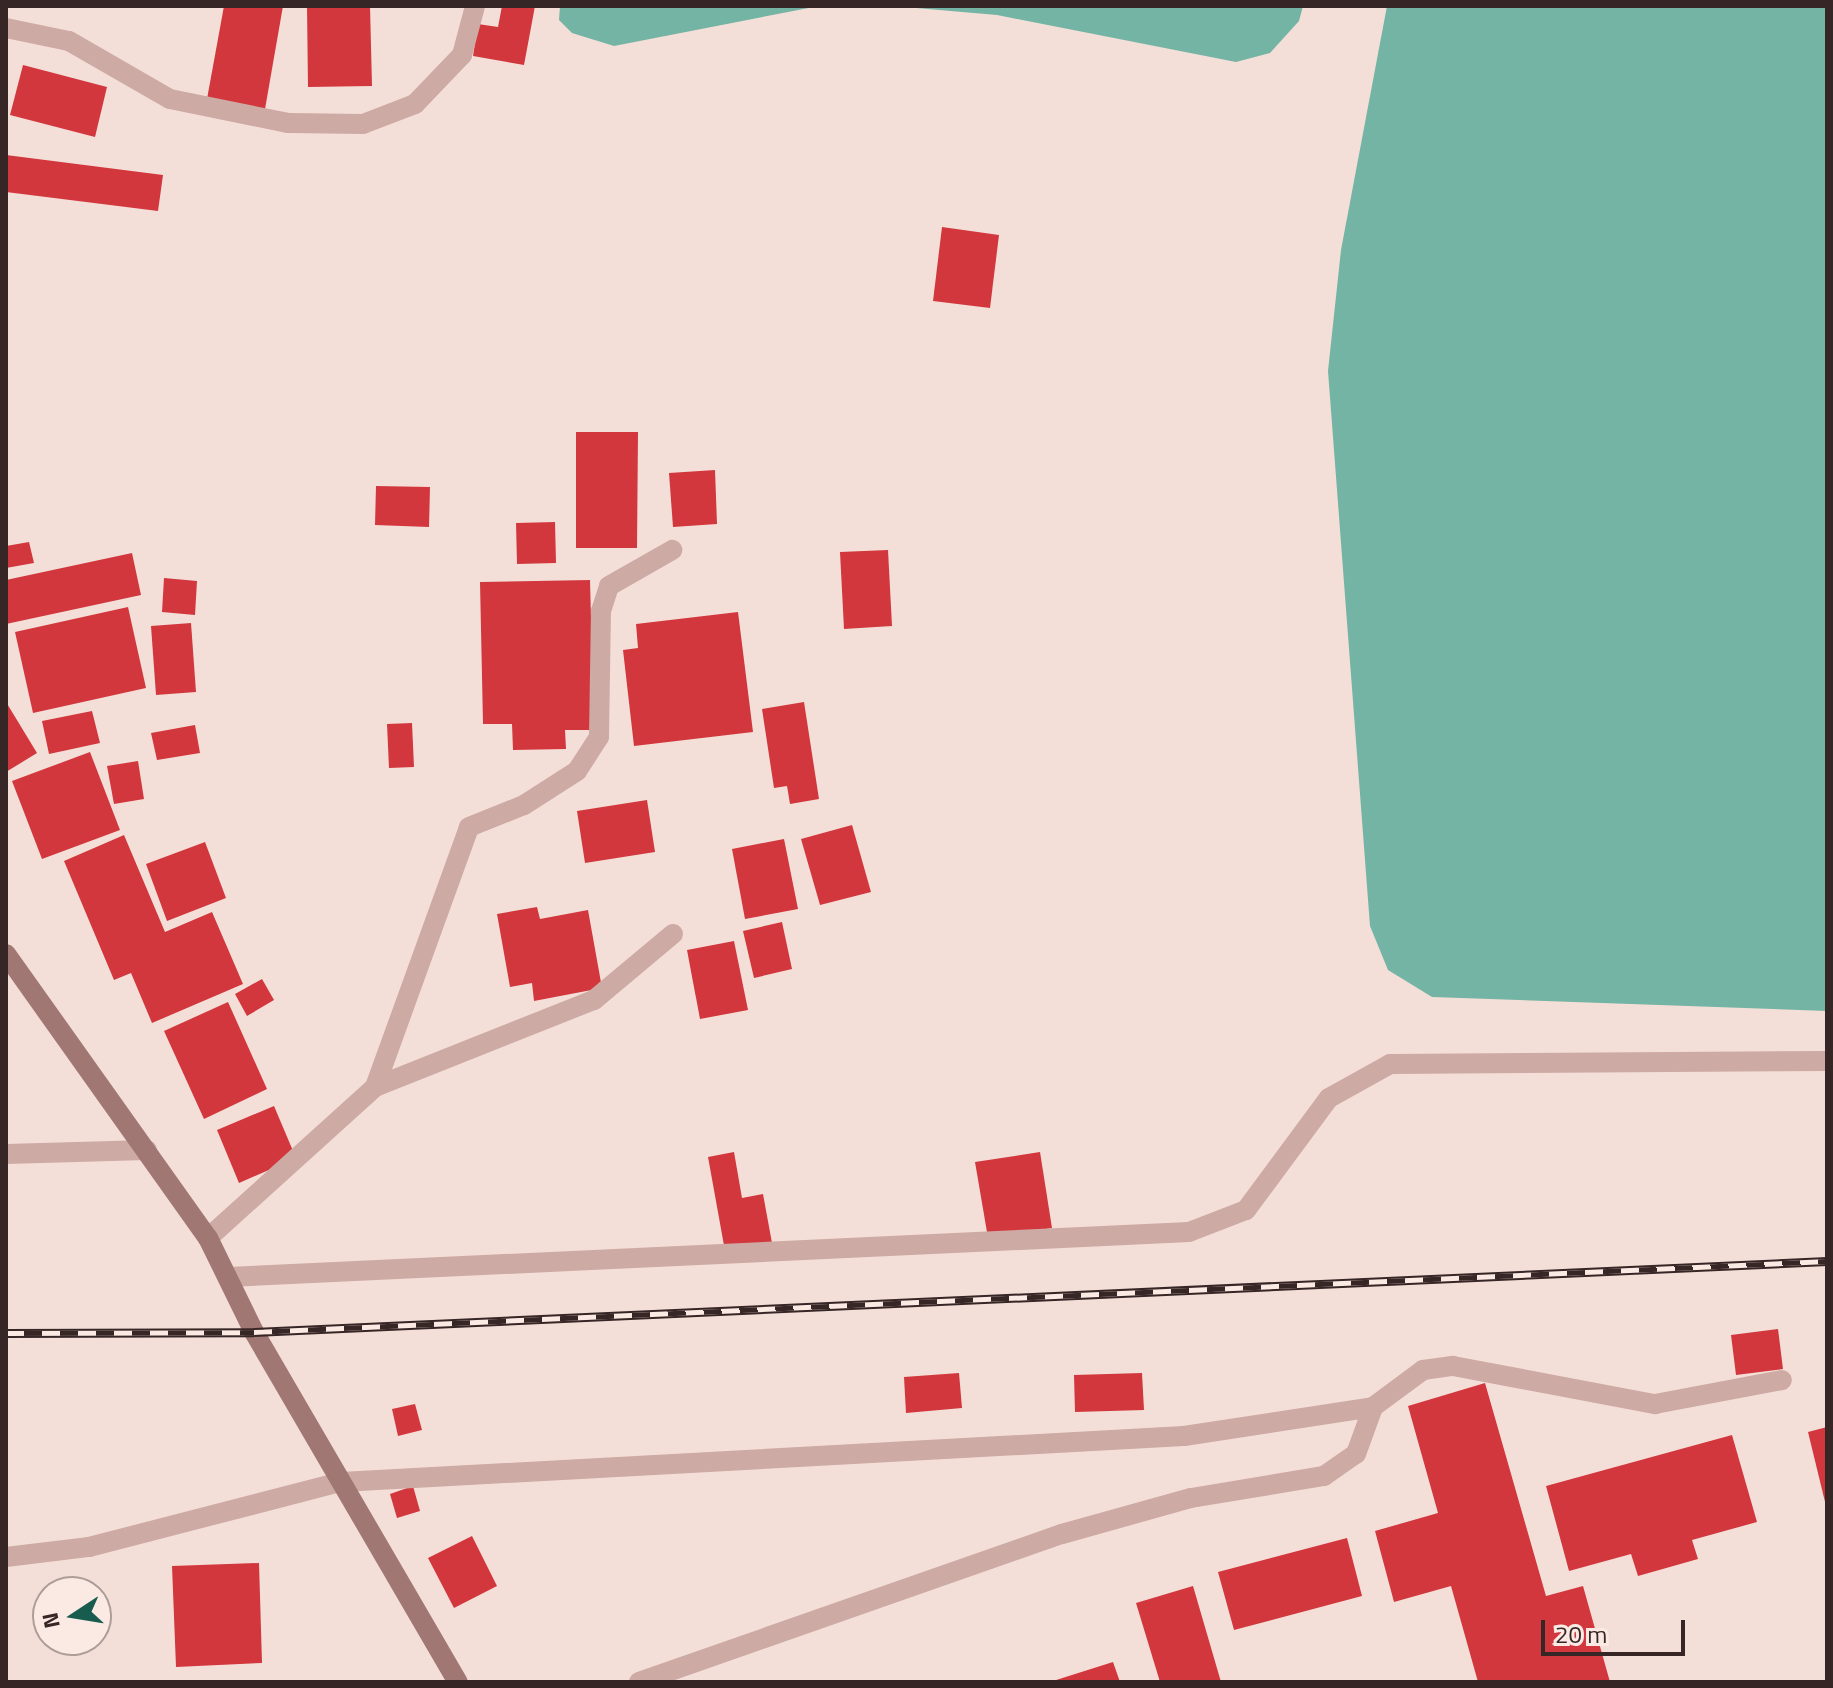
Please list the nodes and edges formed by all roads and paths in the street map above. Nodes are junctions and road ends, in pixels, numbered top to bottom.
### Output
1 (475, 6) edge
2 (6, 28) edge
3 (672, 550) dead end
4 (673, 934) dead end
5 (6, 954) edge
6 (1827, 1061) edge
7 (375, 1087) junction
8 (147, 1150) junction
9 (6, 1154) edge
10 (208, 1238) junction
11 (228, 1277) junction
12 (1782, 1380) dead end
13 (1373, 1407) junction
14 (341, 1482) junction
15 (6, 1557) edge
16 (458, 1682) edge
17 (639, 1682) edge

1 - 2 street
3 - 7 street
4 - 7 street
5 - 8 street
6 - 11 street
7 - 10 street
8 - 9 street
8 - 10 street
10 - 11 street
11 - 14 street
12 - 13 street
13 - 14 street
13 - 17 street
14 - 15 street
14 - 16 street

